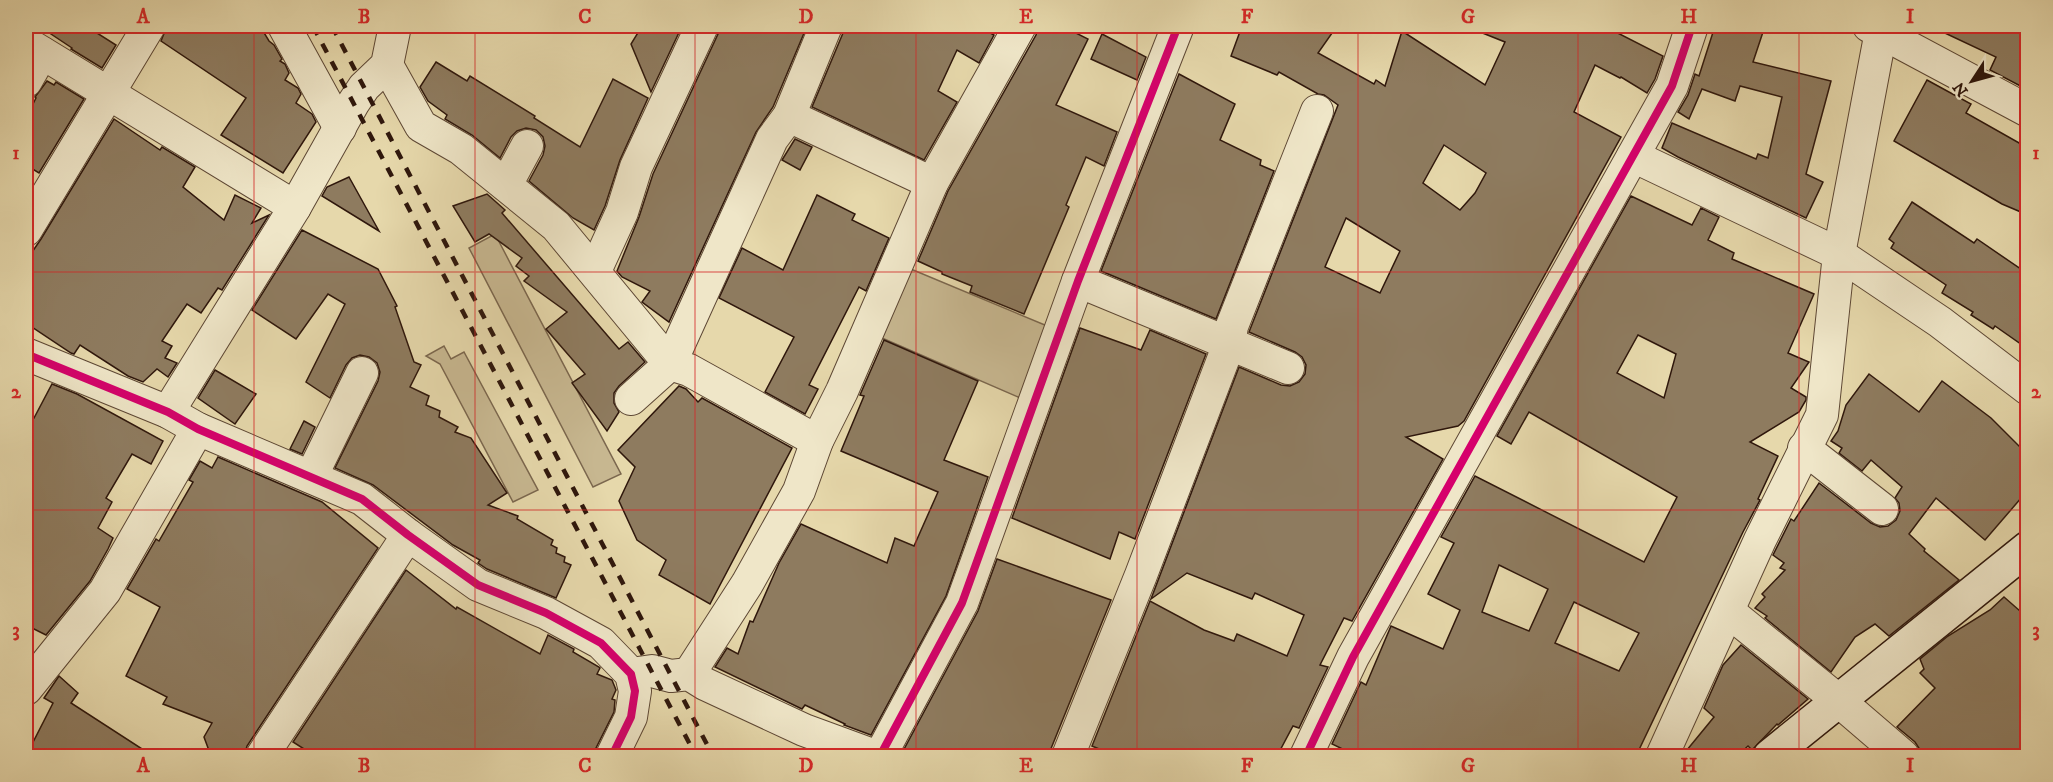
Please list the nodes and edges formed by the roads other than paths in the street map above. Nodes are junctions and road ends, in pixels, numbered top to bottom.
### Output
1 (149, 26) edge
2 (284, 26) edge
3 (395, 26) edge
4 (702, 26) edge
5 (826, 26) edge
6 (1020, 26) edge
7 (1178, 26) edge
8 (1692, 26) edge
9 (1878, 27) edge
10 (34, 48) edge
11 (387, 65) junction
12 (26, 81) edge
13 (108, 94) junction
14 (1317, 111) dead end
15 (2028, 111) edge
16 (789, 116) junction
17 (340, 128) junction
18 (527, 147) dead end
19 (1633, 156) junction
20 (932, 183) junction
21 (506, 185) junction
22 (295, 207) junction
23 (26, 230) edge
24 (1839, 254) junction
25 (595, 272) junction
26 (1078, 281) junction
27 (1229, 344) junction
28 (26, 354) edge
29 (670, 364) junction
30 (1288, 368) dead end
31 (362, 373) dead end
32 (2028, 389) edge
33 (631, 399) dead end
34 (168, 412) junction
35 (198, 429) junction
36 (817, 441) junction
37 (1804, 448) junction
38 (311, 477) junction
39 (1882, 509) dead end
40 (408, 535) junction
41 (2028, 548) edge
42 (1729, 612) junction
43 (631, 674) junction
44 (689, 674) junction
45 (26, 689) edge
46 (1839, 701) junction
47 (262, 756) edge
48 (612, 756) edge
49 (875, 756) edge
50 (880, 756) edge
51 (1068, 756) edge
52 (1306, 756) edge
53 (1662, 756) edge
54 (1770, 756) edge
55 (1903, 756) edge

1 - 13 street
2 - 17 street
3 - 11 street
4 - 25 street
5 - 16 street
6 - 20 street
7 - 26 street
8 - 19 street
9 - 15 street
9 - 24 street
10 - 12 street
10 - 13 street
11 - 17 street
11 - 21 street
13 - 22 street
13 - 23 street
14 - 27 street
16 - 20 street
16 - 29 street
17 - 22 street
18 - 21 street
19 - 24 street
19 - 52 street
20 - 36 street
21 - 25 street
22 - 34 street
24 - 32 street
24 - 37 street
25 - 29 street
26 - 27 street
26 - 50 street
27 - 30 street
27 - 51 street
28 - 34 street
29 - 33 street
29 - 36 street
31 - 38 street
34 - 35 street
35 - 38 street
35 - 45 street
36 - 44 street
37 - 39 street
37 - 42 street
38 - 40 street
40 - 43 street
40 - 47 street
41 - 46 street
42 - 46 street
42 - 53 street
43 - 44 street
43 - 48 street
44 - 49 street
46 - 54 street
46 - 55 street

